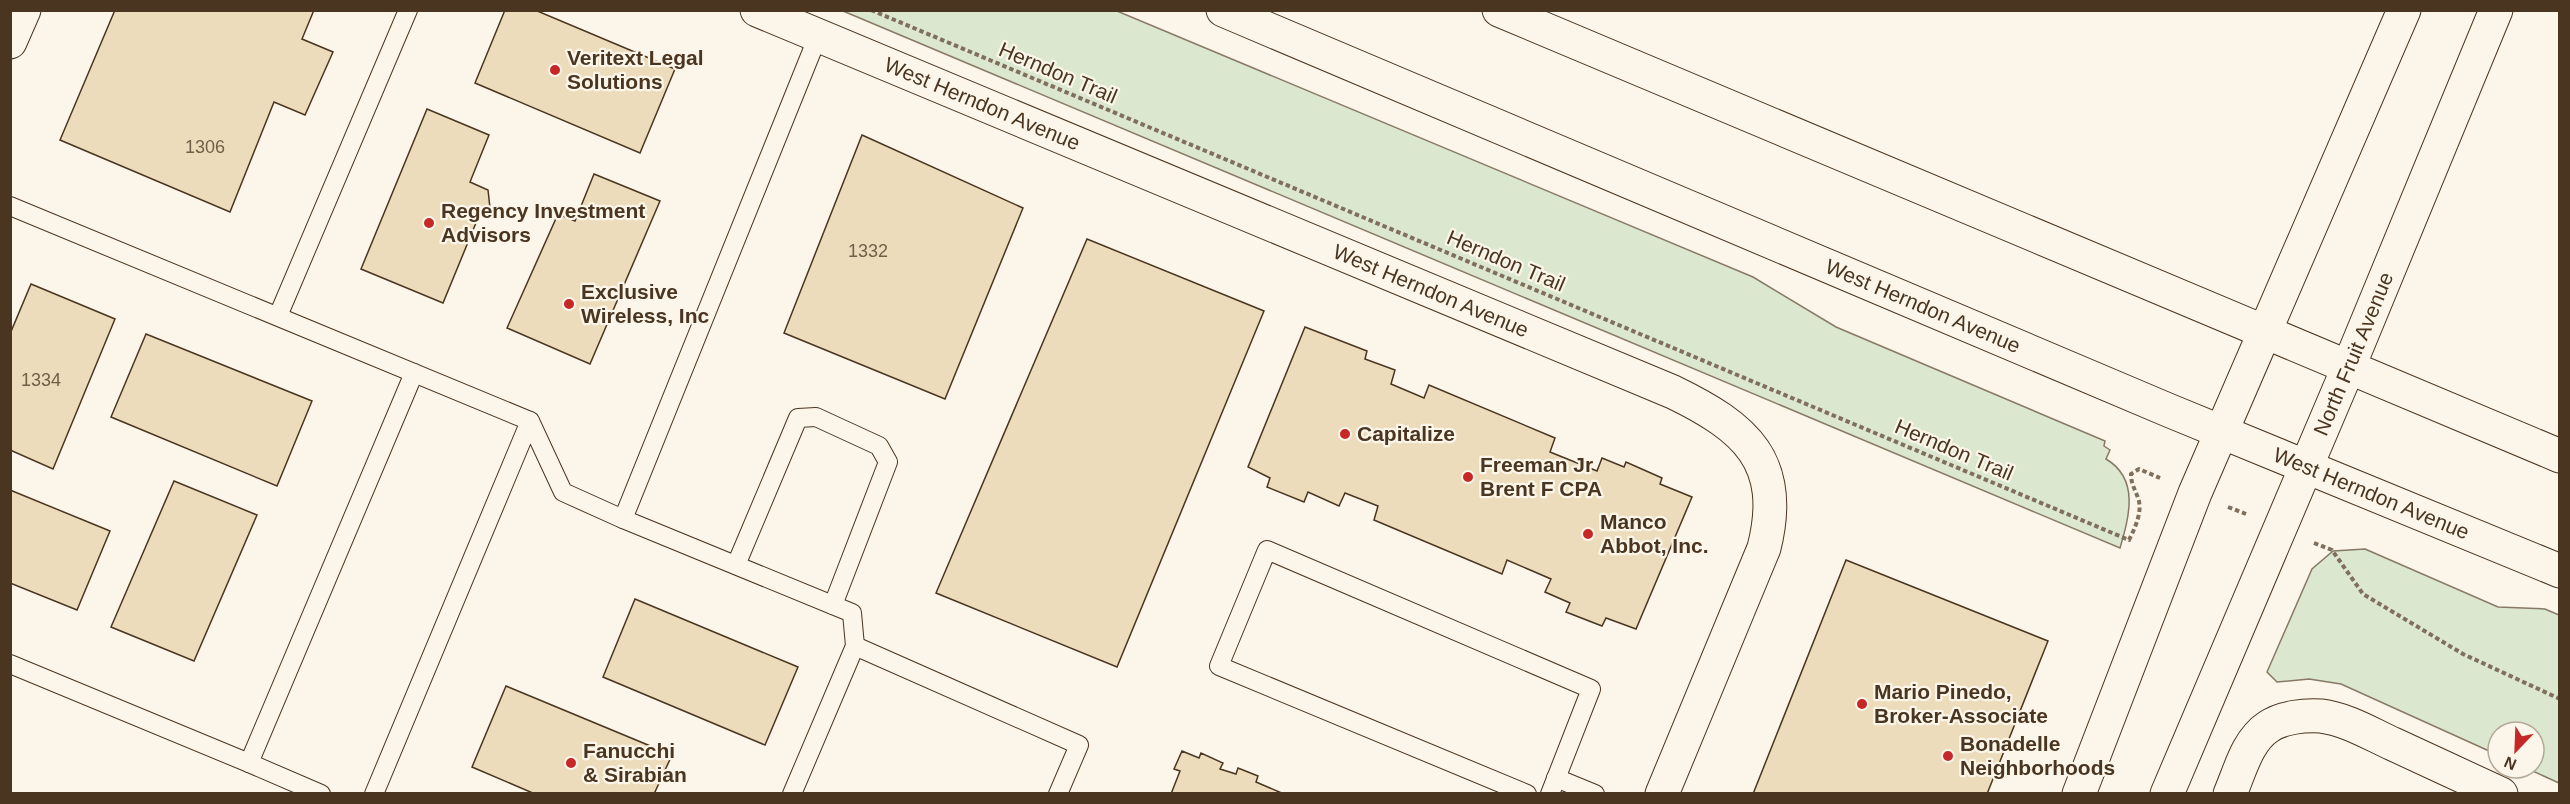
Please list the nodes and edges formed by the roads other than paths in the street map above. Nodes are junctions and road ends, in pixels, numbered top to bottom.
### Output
1 (24, 10) edge
2 (408, 10) edge
3 (757, 10) edge
4 (1223, 10) edge
5 (1499, 10) edge
6 (2404, 10) edge
7 (2496, 10) edge
8 (818, 36) junction
9 (10, 42) edge
10 (10, 206) edge
11 (278, 316) junction
12 (2264, 332) junction
13 (2349, 366) junction
14 (414, 373) junction
15 (530, 421) junction
16 (2221, 432) junction
17 (2559, 456) edge
18 (2306, 467) junction
19 (623, 519) junction
20 (736, 565) junction
21 (2559, 571) edge
22 (833, 605) junction
23 (855, 646) junction
24 (10, 664) edge
25 (249, 763) junction
26 (1553, 786) edge
27 (321, 794) edge
28 (374, 794) edge
29 (792, 794) edge
30 (1058, 794) edge
31 (1527, 794) edge
32 (1595, 794) edge
33 (1662, 794) edge
34 (2079, 794) edge
35 (2167, 794) edge
36 (2230, 794) edge
37 (2501, 794) edge

1 - 9 street
2 - 11 lane
3 - 8 street, West Herndon Avenue
4 - 16 street, West Herndon Avenue
5 - 12 street
6 - 12 street
7 - 13 street, North Fruit Avenue
8 - 19 lane
8 - 33 street, West Herndon Avenue
10 - 11 lane
11 - 14 lane
12 - 13 street
12 - 16 street
13 - 17 street
13 - 18 street, North Fruit Avenue
14 - 15 lane
14 - 25 lane
15 - 19 lane
15 - 28 lane
16 - 18 street, West Herndon Avenue
16 - 34 street
18 - 21 street, West Herndon Avenue
18 - 35 street, North Fruit Avenue
19 - 20 lane
20 - 22 lane
20 - 22 lane
22 - 23 lane
23 - 29 lane
23 - 30 lane
24 - 25 lane
25 - 27 lane
26 - 31 lane
26 - 32 lane
36 - 37 street

